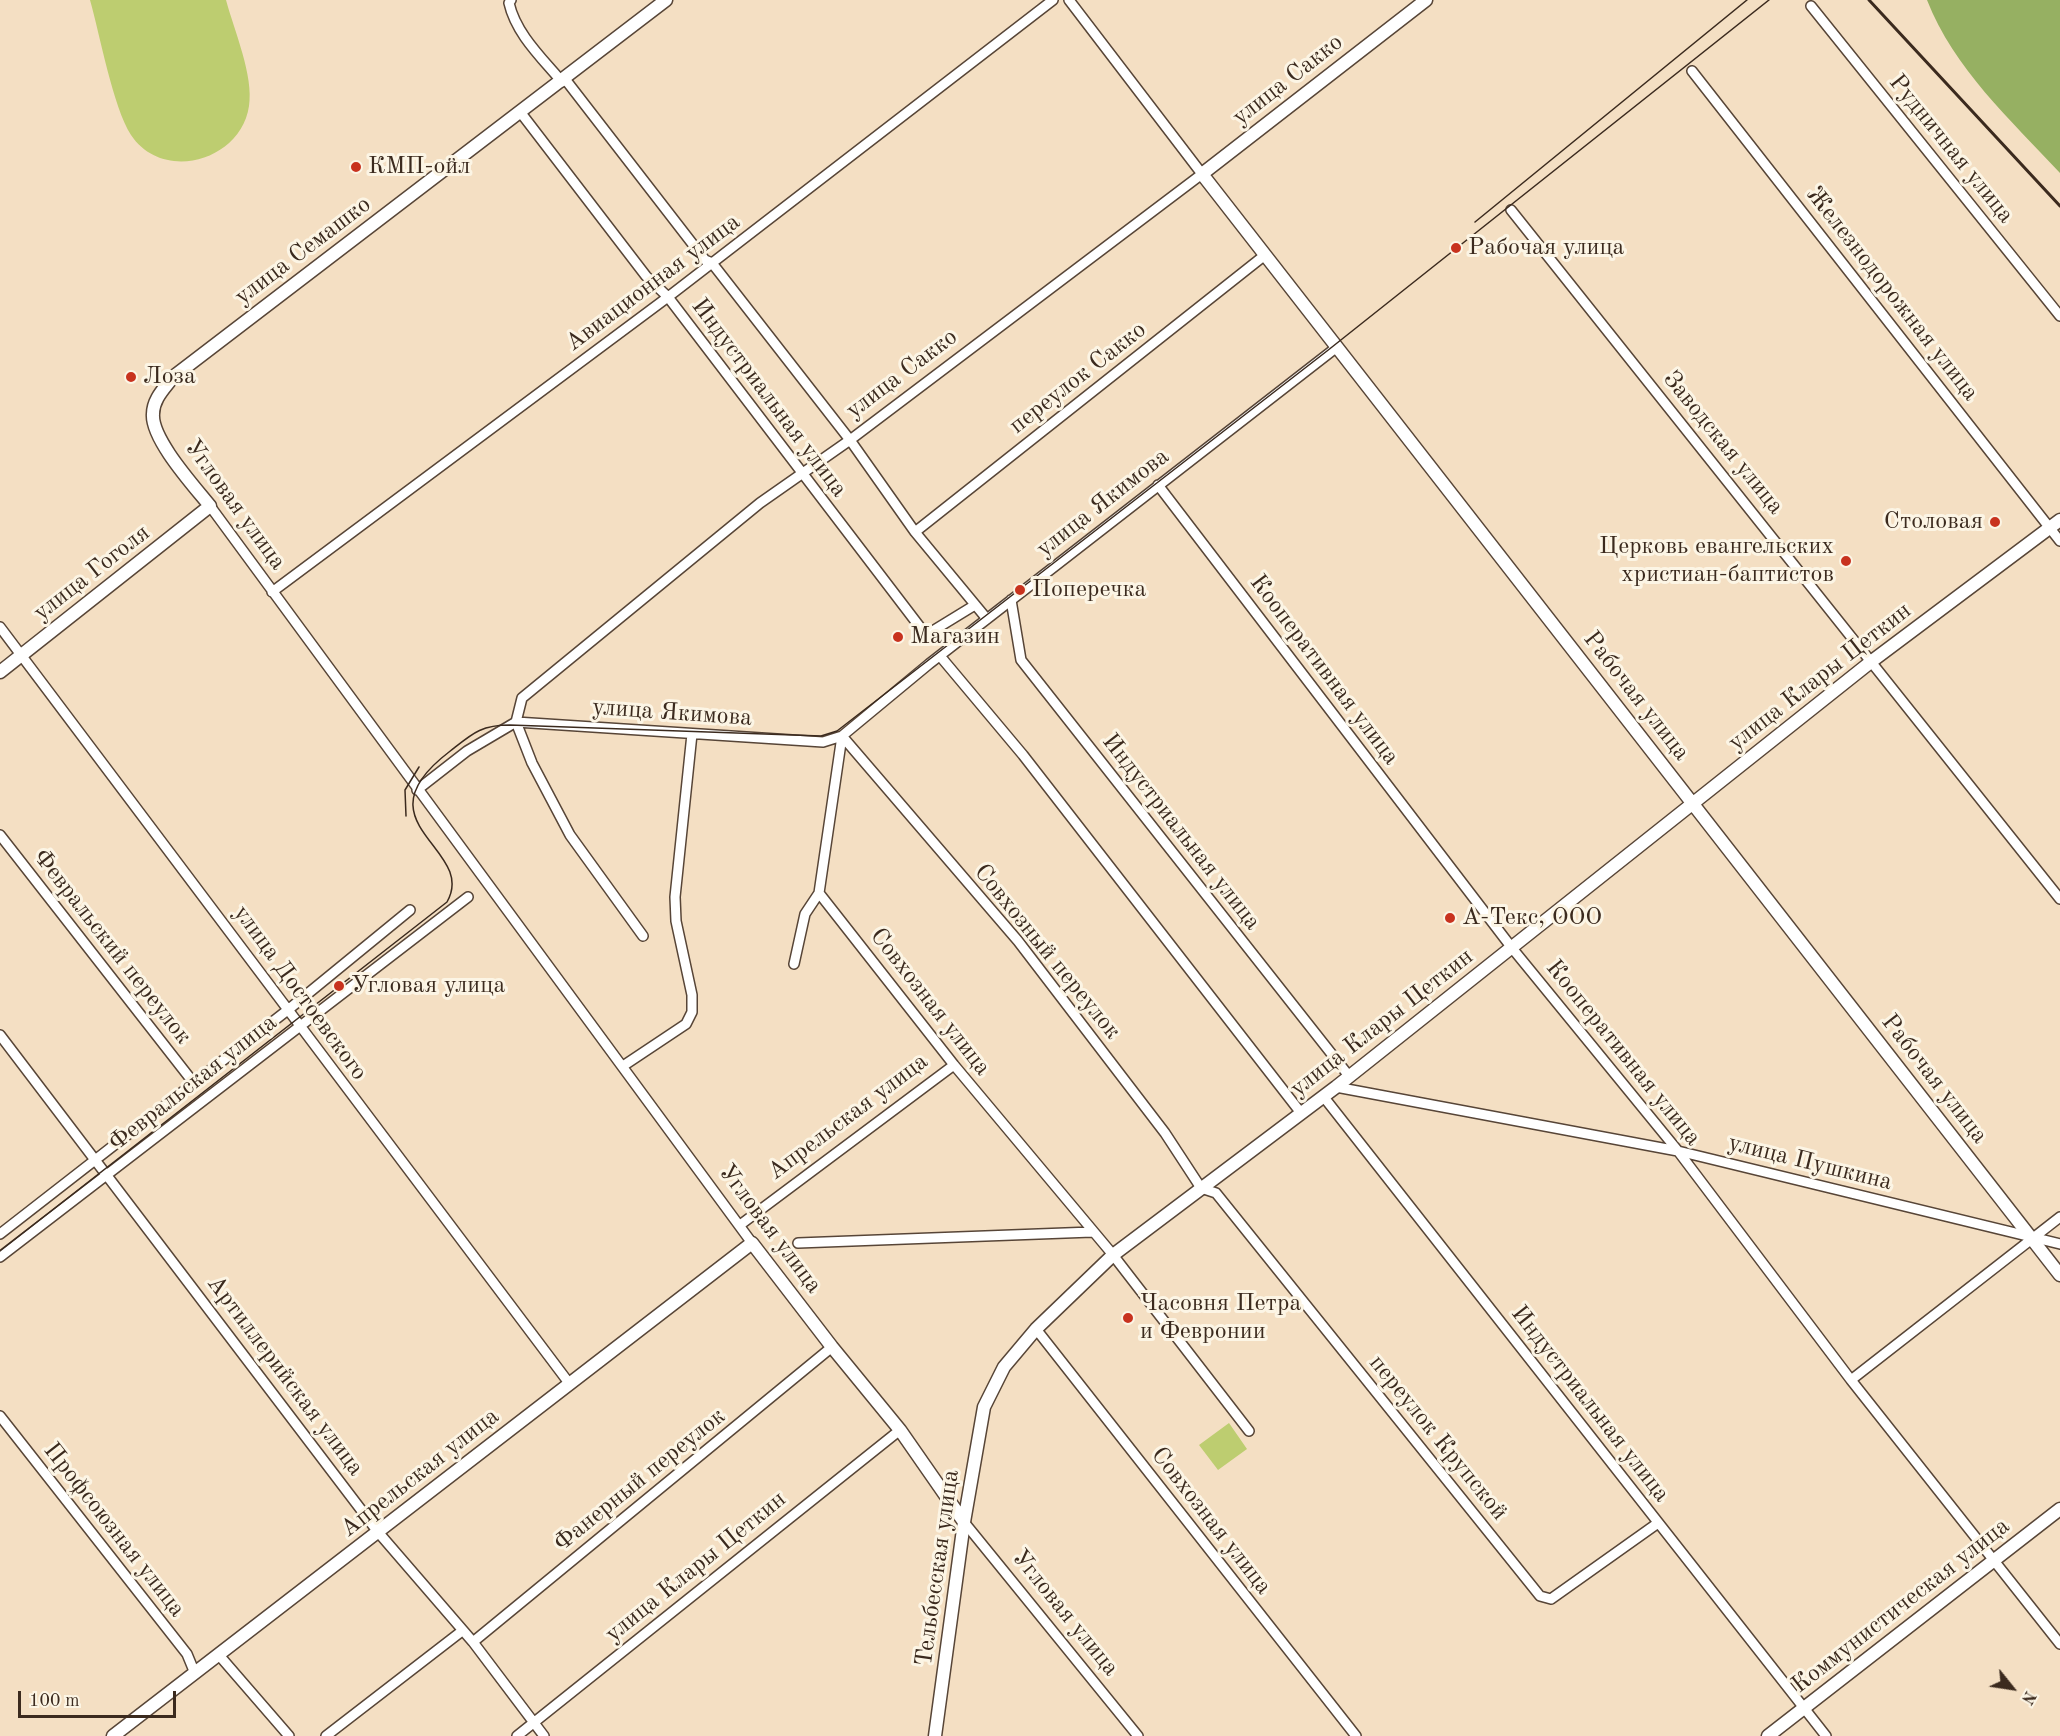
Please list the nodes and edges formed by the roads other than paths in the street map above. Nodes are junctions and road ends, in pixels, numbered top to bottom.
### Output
1 (511, 0) edge
2 (666, 0) edge
3 (1053, 0) edge
4 (1069, 0) edge
5 (1426, 0) edge
6 (1811, 6) dead end
7 (1692, 71) dead end
8 (563, 81) junction
9 (521, 113) junction
10 (1202, 174) junction
11 (1511, 210) dead end
12 (1265, 255) junction
13 (712, 263) junction
14 (668, 297) junction
15 (2060, 316) edge
16 (1337, 347) junction
17 (152, 416) joint
18 (850, 440) junction
19 (802, 473) junction
20 (1158, 485) junction
21 (210, 506) junction
22 (2055, 524) edge
23 (915, 532) junction
24 (2060, 541) edge
25 (272, 592) junction
26 (1011, 600) junction
27 (975, 605) junction
28 (987, 619) junction
29 (0, 627) edge
30 (22, 656) junction
31 (940, 656) junction
32 (1872, 661) junction
33 (0, 672) edge
34 (516, 722) junction
35 (692, 734) junction
36 (842, 736) junction
37 (417, 790) junction
38 (1693, 803) junction
39 (0, 836) edge
40 (819, 893) junction
41 (468, 897) dead end
42 (2060, 899) edge
43 (410, 910) dead end
44 (643, 936) dead end
45 (1512, 948) junction
46 (794, 964) dead end
47 (289, 1009) junction
48 (299, 1026) junction
49 (0, 1035) edge
50 (954, 1065) junction
51 (623, 1066) junction
52 (1349, 1076) junction
53 (193, 1082) junction
54 (1336, 1087) junction
55 (1323, 1096) junction
56 (1301, 1113) junction
57 (1678, 1150) junction
58 (97, 1159) junction
59 (107, 1174) junction
60 (1201, 1188) junction
61 (2060, 1217) edge
62 (740, 1225) junction
63 (1092, 1232) junction
64 (0, 1234) edge
65 (2032, 1238) junction
66 (753, 1243) junction
67 (798, 1243) dead end
68 (2060, 1244) edge
69 (1114, 1256) junction
70 (0, 1257) edge
71 (2060, 1275) edge
72 (1036, 1329) junction
73 (832, 1347) junction
74 (1851, 1380) junction
75 (569, 1383) junction
76 (984, 1407) joint
77 (0, 1416) edge
78 (900, 1430) junction
79 (1249, 1431) dead end
80 (2060, 1509) edge
81 (964, 1522) junction
82 (1658, 1523) junction
83 (378, 1532) junction
84 (1994, 1560) junction
85 (462, 1631) junction
86 (473, 1642) junction
87 (2060, 1644) edge
88 (218, 1654) junction
89 (194, 1671) junction
90 (1804, 1708) junction
91 (534, 1723) junction
92 (113, 1736) edge
93 (289, 1736) edge
94 (326, 1736) edge
95 (517, 1736) edge
96 (544, 1736) edge
97 (935, 1736) edge
98 (1138, 1736) edge
99 (1356, 1736) edge
100 (1768, 1736) edge
101 (1826, 1736) edge

1 - 8 street, Индустриальная улица
2 - 8 street, улица Семашко
3 - 13 street, Авиационная улица
4 - 10 street, Рабочая улица
5 - 10 street, улица Сакко
6 - 15 street, Рудничная улица
7 - 22 street, Железнодорожная улица
8 - 9 street, улица Семашко
8 - 13 street, Индустриальная улица
9 - 14 street, Индустриальная улица
9 - 17 street, улица Семашко
10 - 12 street, Рабочая улица
10 - 18 street, улица Сакко
11 - 32 street, Заводская улица
12 - 16 street, Рабочая улица
12 - 23 street, переулок Сакко
13 - 14 street, Авиационная улица
13 - 18 street, Индустриальная улица
14 - 19 street, Индустриальная улица
14 - 25 street, Авиационная улица
16 - 20 street, улица Якимова
16 - 38 street, Рабочая улица
17 - 21 street, Угловая улица
18 - 19 street, улица Сакко
18 - 23 street, Индустриальная улица
19 - 27 street, Индустриальная улица
19 - 34 street, улица Сакко
20 - 26 street, улица Якимова
20 - 45 street, Кооперативная улица
21 - 25 street, Угловая улица
21 - 30 street, улица Гоголя
22 - 24 street, Железнодорожная улица
22 - 32 street, улица Клары Цеткин
23 - 27 street, Индустриальная улица
25 - 37 street, Угловая улица
26 - 28 street, улица Якимова
26 - 52 street, Индустриальная улица
27 - 28 street, Индустриальная улица
28 - 31 street, улица Якимова
29 - 30 street, улица Достоевского
30 - 33 street, улица Гоголя
30 - 47 street, улица Достоевского
31 - 36 street, улица Якимова
31 - 56 street
32 - 38 street, улица Клары Цеткин
32 - 42 street, Заводская улица
34 - 35 street, улица Якимова
34 - 37 street
34 - 44 street
35 - 36 street, улица Якимова
35 - 51 street
36 - 40 street
36 - 60 street, Совхозный переулок
37 - 51 street, Угловая улица
38 - 45 street, улица Клары Цеткин
38 - 65 street, Рабочая улица
39 - 53 street, Февральский переулок
40 - 46 street
40 - 50 street, Совхозная улица
41 - 48 street, Февральская улица
43 - 47 street
45 - 52 street, улица Клары Цеткин
45 - 57 street, Кооперативная улица
47 - 48 street, улица Достоевского
47 - 53 street
48 - 59 street, Февральская улица
48 - 75 street, улица Достоевского
49 - 58 street, Артиллерийская улица
50 - 62 street, Апрельская улица
50 - 63 street, Совхозная улица
51 - 62 street, Угловая улица
52 - 54 street, улица Клары Цеткин
53 - 58 street
54 - 55 street, улица Клары Цеткин
54 - 57 street, улица Пушкина
55 - 56 street, улица Клары Цеткин
55 - 82 street, Индустриальная улица
56 - 60 street, улица Клары Цеткин
57 - 65 street, улица Пушкина
57 - 74 street, Кооперативная улица
58 - 59 street, Артиллерийская улица
58 - 64 street
59 - 70 street, Февральская улица
59 - 83 street, Артиллерийская улица
60 - 69 street, улица Клары Цеткин
60 - 82 street, переулок Крупской
61 - 65 street
62 - 66 street, Угловая улица
63 - 67 street
63 - 69 street, Совхозная улица
65 - 68 street, улица Пушкина
65 - 71 street, Рабочая улица
65 - 74 street
66 - 73 street, Угловая улица
66 - 75 street, Апрельская улица
69 - 72 street, улица Клары Цеткин
69 - 79 street, Совхозная улица
72 - 76 street, улица Клары Цеткин
72 - 99 street, Совхозная улица
73 - 78 street, Угловая улица
73 - 86 street, Фанерный переулок
74 - 84 street, Кооперативная улица
75 - 83 street, Апрельская улица
76 - 81 street, Тельбесская улица
77 - 89 street, Профсоюзная улица
78 - 81 street, Угловая улица
78 - 91 street, улица Клары Цеткин
80 - 84 street, Коммунистическая улица
81 - 97 street, Тельбесская улица
81 - 98 street, Угловая улица
82 - 90 street, Индустриальная улица
83 - 85 street, Артиллерийская улица
83 - 88 street, Апрельская улица
84 - 87 street, Кооперативная улица
84 - 90 street, Коммунистическая улица
85 - 86 street, Артиллерийская улица
85 - 94 street
86 - 91 street, Артиллерийская улица
88 - 89 street, Апрельская улица
88 - 93 street
89 - 92 street, Апрельская улица
90 - 100 street, Коммунистическая улица
90 - 101 street, Индустриальная улица
91 - 95 street, улица Клары Цеткин
91 - 96 street, Артиллерийская улица

